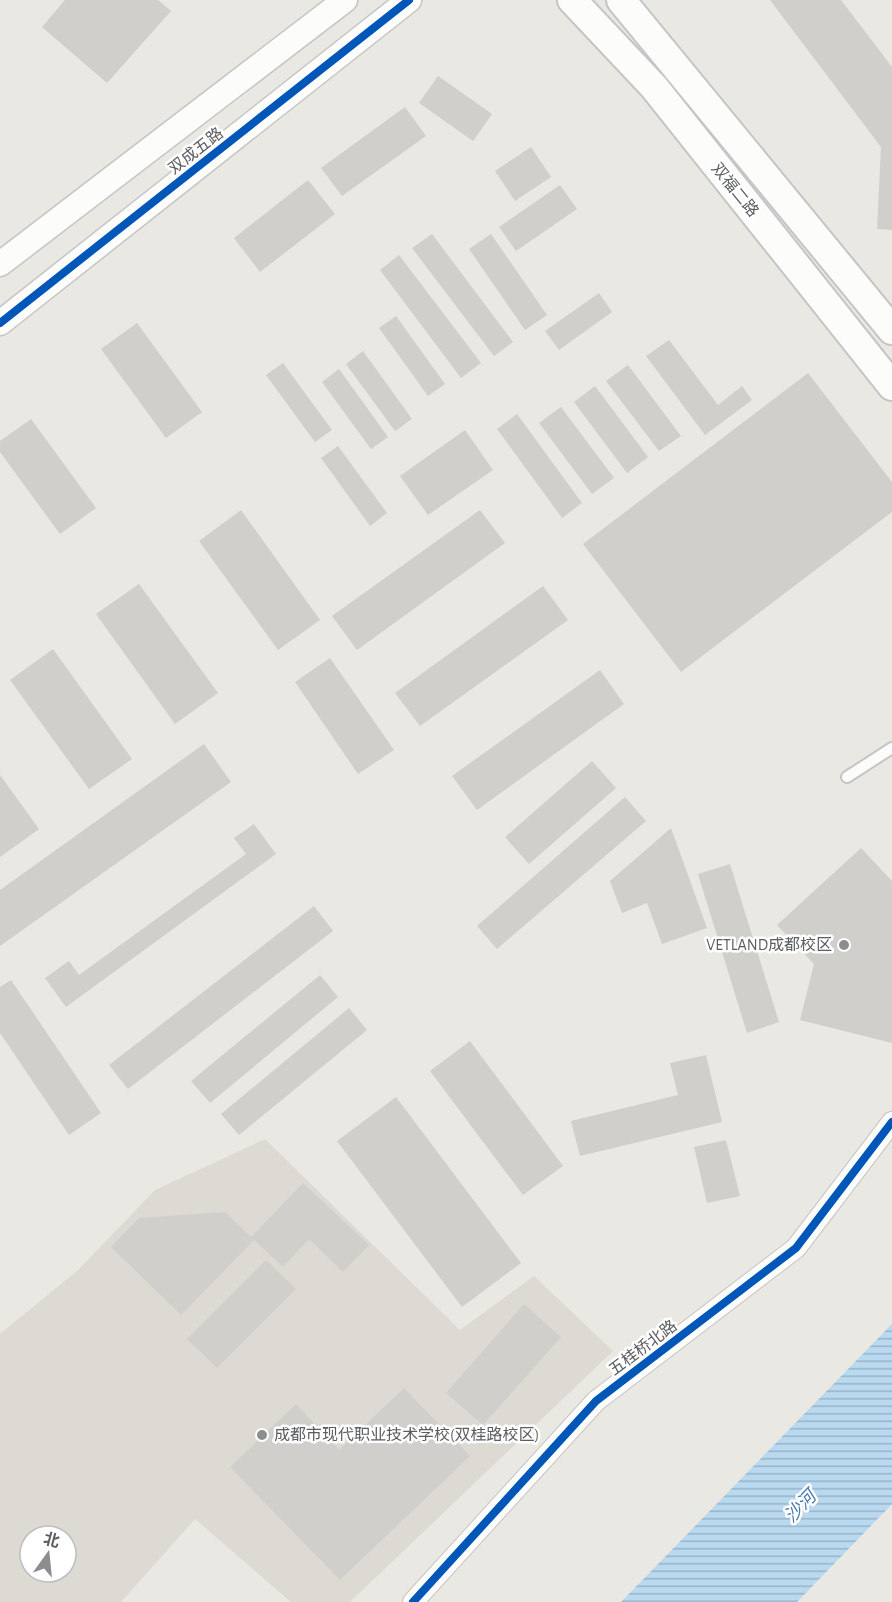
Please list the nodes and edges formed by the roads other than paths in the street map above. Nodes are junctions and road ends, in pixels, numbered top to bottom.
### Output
1 (345, 0) edge
2 (409, 0) edge
3 (572, 0) edge
4 (621, 0) edge
5 (0, 264) edge
6 (0, 323) edge
7 (892, 330) edge
8 (892, 386) edge
9 (892, 748) edge
10 (847, 777) dead end
11 (892, 1122) edge
12 (413, 1602) edge

1 - 5 street, 双成五路
2 - 6 street, 双成五路
3 - 8 main road, 双福二路
4 - 7 main road, 双福二路
9 - 10 lane
11 - 12 street, 五桂桥北路

